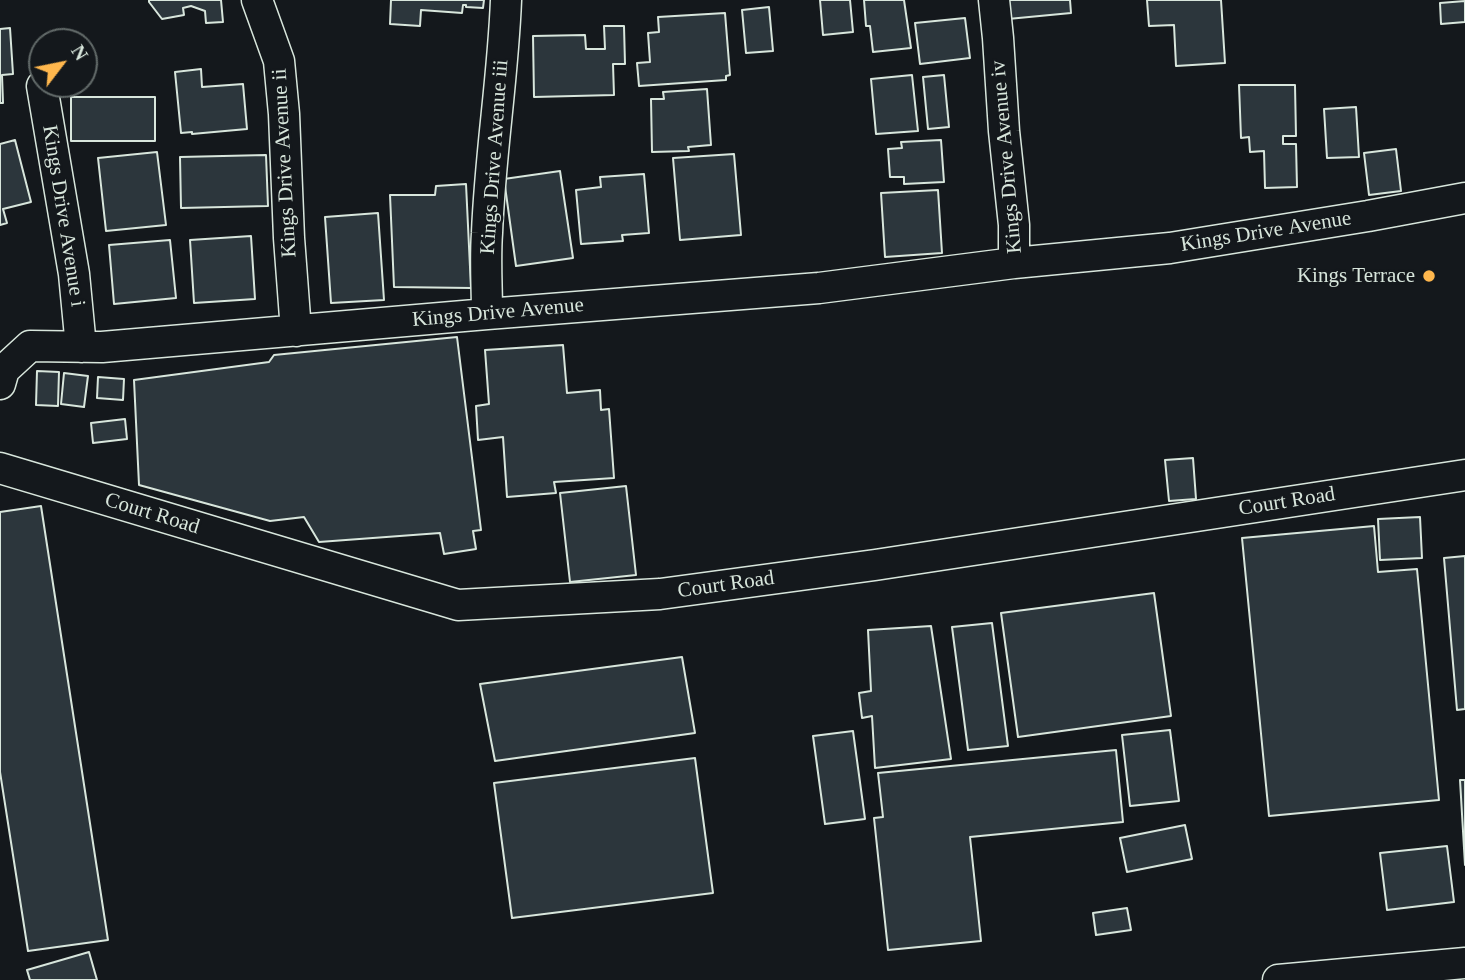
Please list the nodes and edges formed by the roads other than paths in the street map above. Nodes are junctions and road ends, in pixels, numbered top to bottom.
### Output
1 (257, 0) edge
2 (506, 0) edge
3 (994, 0) edge
4 (44, 98) edge
5 (1465, 198) edge
6 (1067, 259) joint
7 (1014, 263) junction
8 (487, 314) junction
9 (296, 331) junction
10 (81, 347) junction
11 (0, 384) edge
12 (0, 468) edge
13 (1465, 475) edge
14 (1465, 962) edge
15 (1278, 980) edge

1 - 9 street, Kings Drive Avenue ii
2 - 8 street, Kings Drive Avenue iii
3 - 7 street, Kings Drive Avenue iv
4 - 10 street, Kings Drive Avenue i
5 - 6 street, Kings Drive Avenue
6 - 7 street, Kings Drive Avenue iv
7 - 8 street, Kings Drive Avenue
8 - 9 street, Kings Drive Avenue
9 - 10 street, Kings Drive Avenue
10 - 11 street, Kings Drive Avenue
12 - 13 street, Court Road
14 - 15 street

